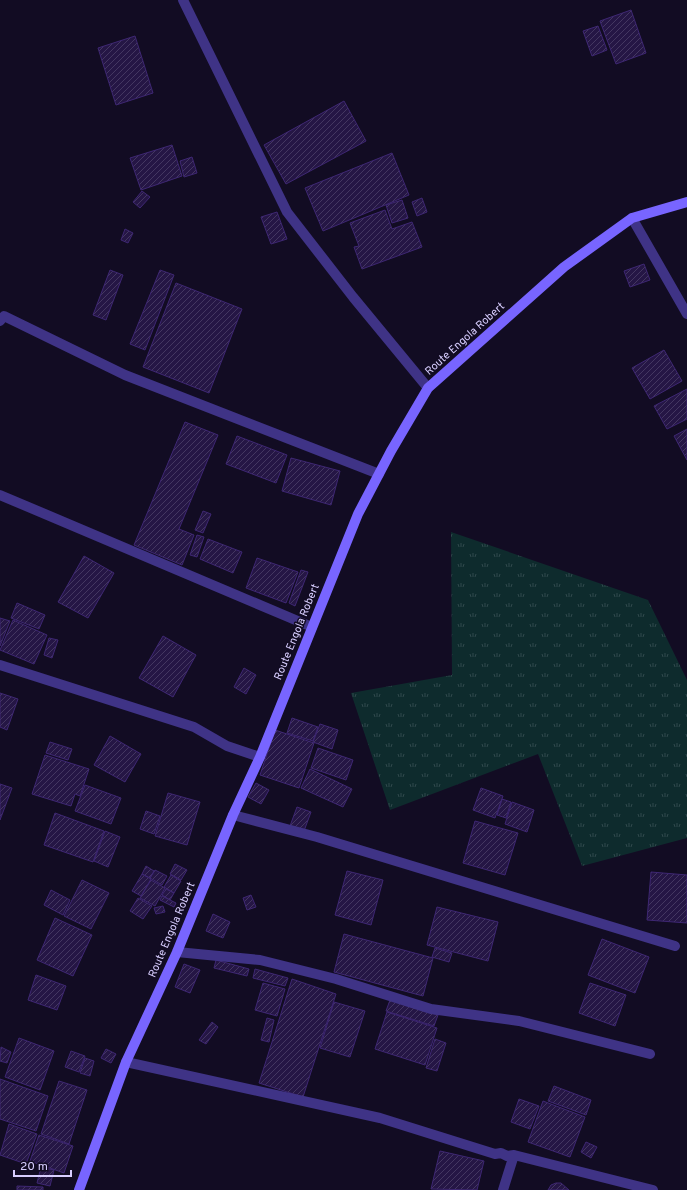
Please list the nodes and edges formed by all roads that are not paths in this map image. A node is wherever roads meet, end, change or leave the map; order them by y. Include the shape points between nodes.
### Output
1 (183, 0) edge
2 (687, 202) edge
3 (632, 218) junction
4 (687, 314) edge
5 (0, 321) edge
6 (428, 388) junction
7 (379, 474) junction
8 (0, 495) edge
9 (312, 627) junction
10 (0, 665) edge
11 (260, 757) junction
12 (233, 815) junction
13 (675, 946) dead end
14 (177, 952) junction
15 (650, 1054) dead end
16 (126, 1062) junction
17 (514, 1155) junction
18 (79, 1190) edge
19 (503, 1190) edge
20 (653, 1190) edge

1 - 6 street via 287,212
2 - 3 street, Route Engola Robert
3 - 4 street
3 - 6 street, Route Engola Robert via 564,267
5 - 7 street via 4,316 125,376
6 - 7 street, Route Engola Robert
7 - 9 street, Route Engola Robert via 358,514
8 - 9 street
9 - 11 street, Route Engola Robert
10 - 11 street via 194,727 227,746
11 - 12 street, Route Engola Robert
12 - 13 street via 317,837
12 - 14 street, Route Engola Robert
14 - 15 street via 260,960 336,979 431,1009 520,1021
14 - 16 street, Route Engola Robert
16 - 17 street via 380,1118 495,1154
16 - 18 street, Route Engola Robert
17 - 19 street
17 - 20 street

